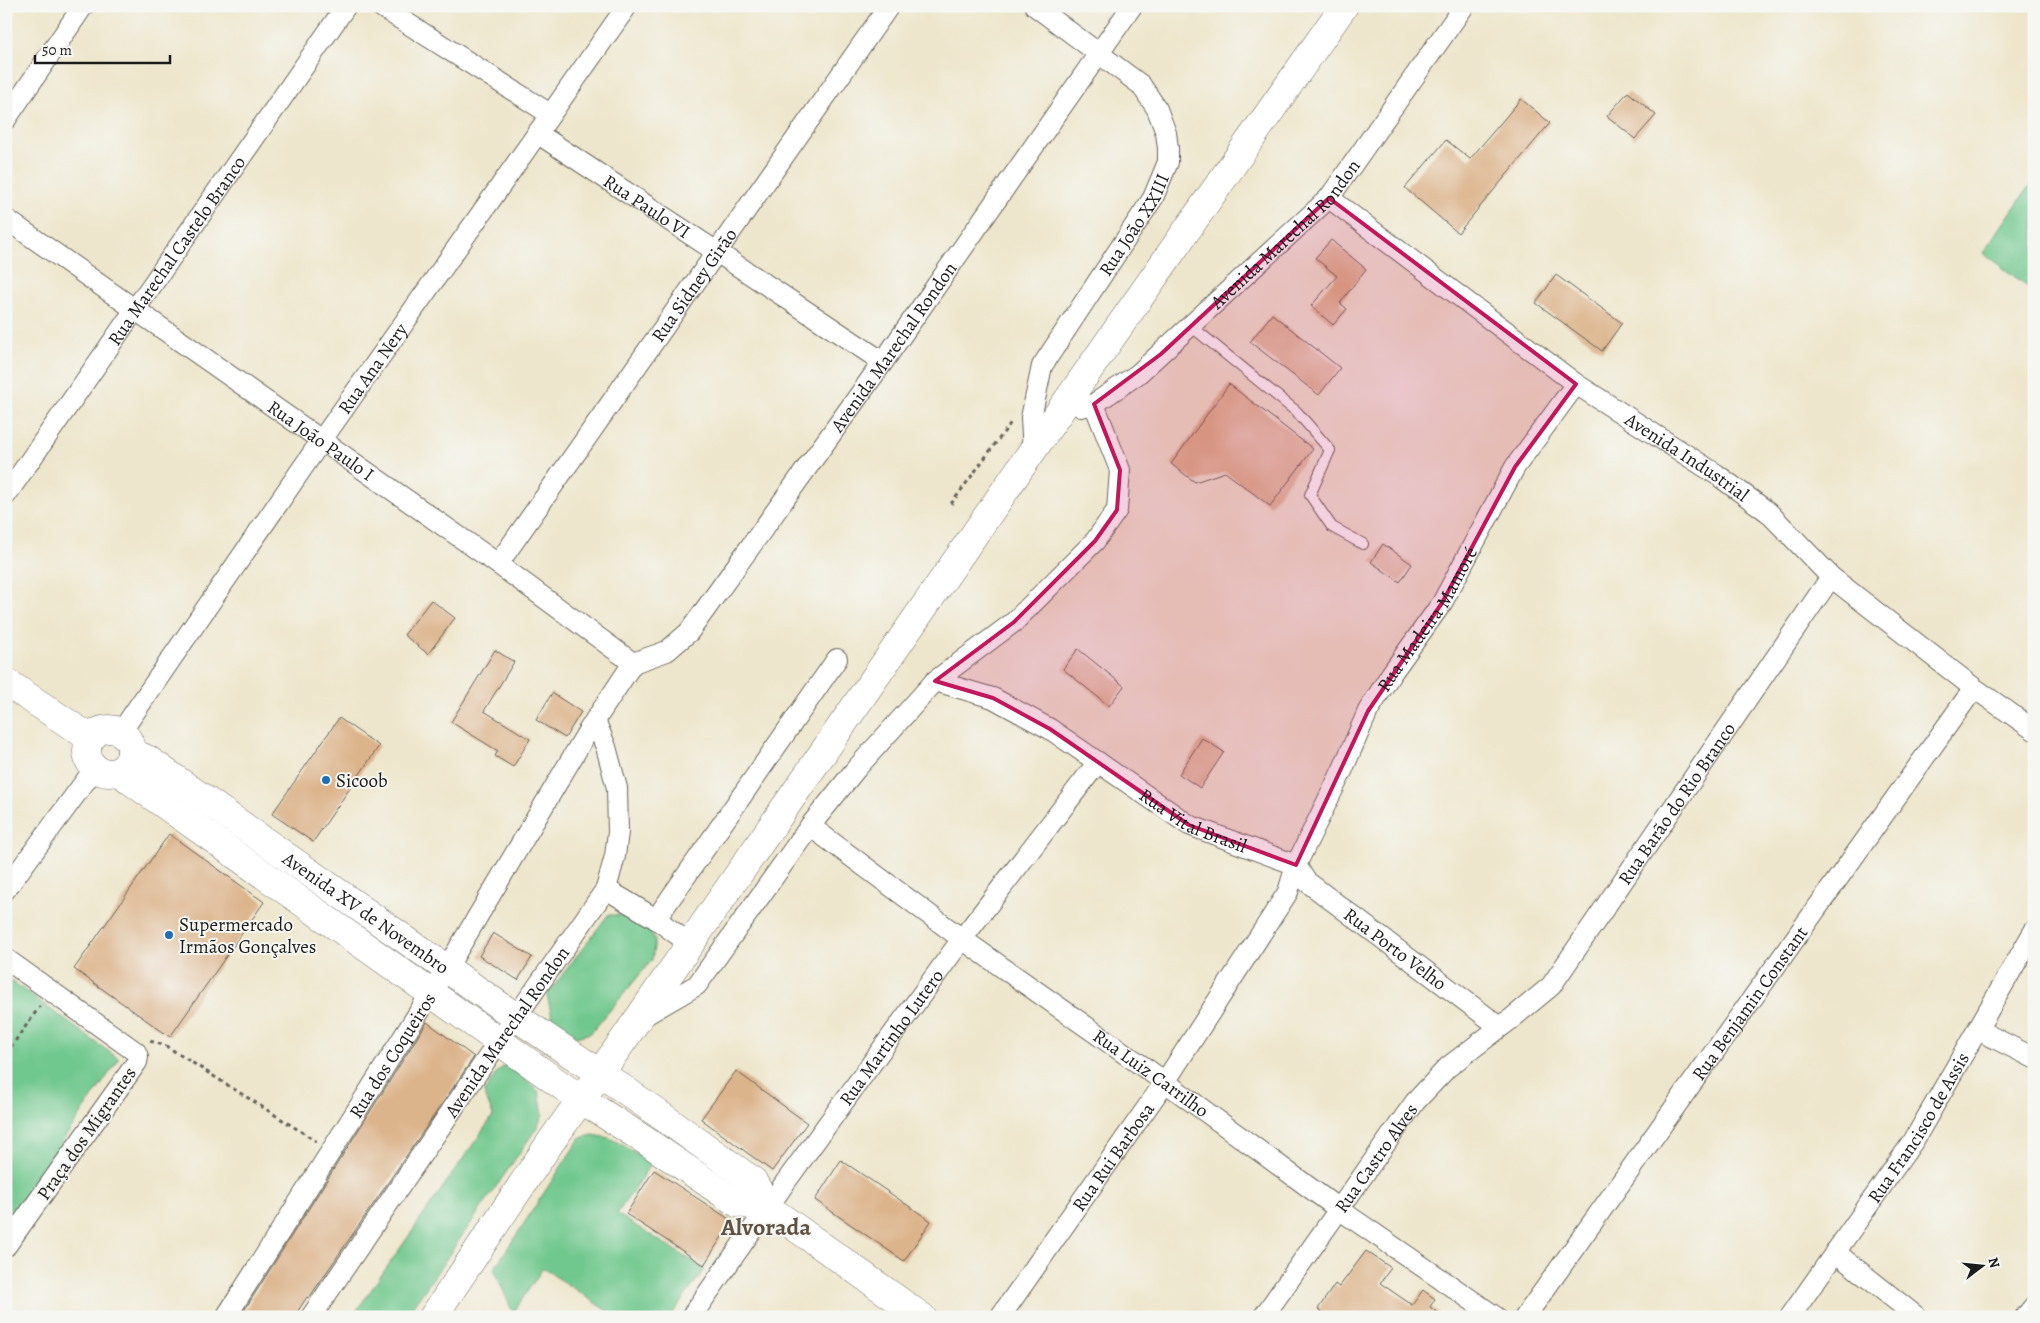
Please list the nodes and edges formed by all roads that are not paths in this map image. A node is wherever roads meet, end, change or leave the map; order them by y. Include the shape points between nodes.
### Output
1 (83, 6) edge
2 (346, 6) edge
3 (380, 6) edge
4 (627, 6) edge
5 (889, 6) edge
6 (1035, 6) edge
7 (1132, 6) edge
8 (1344, 6) edge
9 (1464, 6) edge
10 (1100, 54) junction
11 (550, 114) junction
12 (6, 119) edge
13 (537, 133) junction
14 (1329, 198) junction
15 (6, 219) edge
16 (716, 252) junction
17 (135, 309) junction
18 (1191, 326) junction
19 (883, 362) junction
20 (1576, 384) junction
21 (1094, 404) junction
22 (1060, 411) junction
23 (321, 440) junction
24 (1033, 452) junction
25 (6, 495) edge
26 (1363, 544) dead end
27 (498, 564) junction
28 (1831, 577) junction
29 (836, 659) dead end
30 (633, 663) junction
31 (935, 681) junction
32 (6, 682) edge
33 (1974, 688) junction
34 (595, 720) junction
35 (2034, 730) edge
36 (117, 756) junction
37 (1098, 762) junction
38 (810, 826) junction
39 (1296, 865) junction
40 (6, 889) edge
41 (606, 889) junction
42 (656, 919) junction
43 (2034, 930) edge
44 (962, 939) junction
45 (690, 944) junction
46 (6, 959) edge
47 (447, 968) junction
48 (431, 992) junction
49 (516, 1016) junction
50 (638, 1019) junction
51 (1506, 1023) junction
52 (1978, 1030) junction
53 (499, 1041) junction
54 (2034, 1058) edge
55 (600, 1073) junction
56 (1165, 1082) junction
57 (582, 1100) junction
58 (768, 1208) junction
59 (1340, 1210) junction
60 (6, 1246) edge
61 (1835, 1252) junction
62 (2034, 1306) edge
63 (226, 1317) edge
64 (311, 1317) edge
65 (433, 1317) edge
66 (691, 1317) edge
67 (922, 1317) edge
68 (1000, 1317) edge
69 (1262, 1317) edge
70 (1496, 1317) edge
71 (1525, 1317) edge
72 (1790, 1317) edge
73 (1917, 1317) edge
74 (2025, 1317) edge

1 - 12 street
2 - 17 street, Rua Marechal Castelo Branco
3 - 11 street
4 - 11 street, Rua Ana Nery
5 - 16 street, Rua Sidney Girão
6 - 10 street, Rua João XXIII
7 - 10 street, Avenida Marechal Rondon
8 - 22 main road
9 - 14 street, Avenida Marechal Rondon
10 - 19 street, Avenida Marechal Rondon
10 - 24 street, Rua João XXIII via 1131,76 1150,97 1166,133 1168,162 1152,198 1042,366 1031,418
11 - 13 street, Rua Ana Nery
13 - 16 street, Rua Paulo VI
13 - 23 street, Rua Ana Nery
14 - 18 street, Avenida Marechal Rondon
14 - 20 street, Avenida Industrial
15 - 17 street, Rua João Paulo I
16 - 19 street, Rua Paulo VI
16 - 27 street, Rua Sidney Girão
17 - 23 street, Rua João Paulo I
17 - 25 street, Rua Marechal Castelo Branco
18 - 21 street, Avenida Marechal Rondon via 1138,374
18 - 26 lane via 1297,412 1330,450 1310,495 1332,526
19 - 30 street, Avenida Marechal Rondon via 688,632 667,651
20 - 28 street, Avenida Industrial via 1716,474 1768,512
20 - 39 street, Rua Madeira Mamoré via 1515,468 1442,603 1368,711
21 - 22 street, Avenida Marechal Rondon
21 - 31 street via 1120,470 1117,510 1095,541 1014,622
22 - 24 main road
23 - 27 street, Rua João Paulo I
23 - 36 street, Rua Ana Nery
24 - 45 main road
27 - 30 street, Rua João Paulo I
28 - 33 street, Avenida Industrial
28 - 51 street, Rua Barão do Rio Branco via 1551,986
29 - 42 street
30 - 34 street, Rua dos Coqueiros
31 - 37 street, Rua Vital Brasil via 993,698 1050,729
31 - 38 street
32 - 36 main road via 90,738 88,758
33 - 35 street, Avenida Industrial
33 - 71 street, Rua Benjamin Constant
34 - 41 street, Avenida Marechal Rondon via 617,788 618,832
34 - 47 street, Rua dos Coqueiros
36 - 40 street, Rua Ana Nery
36 - 47 main road, Avenida XV de Novembro via 147,759
36 - 48 main road, Avenida XV de Novembro via 138,787
37 - 39 street, Rua Vital Brasil via 1189,825
37 - 44 street, Rua Martinho Lutero
38 - 44 street, Rua Luiz Carrilho
38 - 50 street via 696,985
39 - 51 street, Rua Porto Velho via 1306,881
39 - 56 street, Rua Rui Barbosa via 1288,892
41 - 42 street
41 - 49 street, Avenida Marechal Rondon
42 - 45 street
43 - 52 street, Rua Francisco de Assis
44 - 56 street, Rua Luiz Carrilho
44 - 58 street, Rua Martinho Lutero
45 - 50 main road
46 - 60 street, Praça dos Migrantes via 136,1052 138,1057
47 - 48 street, Rua dos Coqueiros
47 - 49 main road, Avenida XV de Novembro
48 - 53 main road, Avenida XV de Novembro
48 - 63 street, Rua dos Coqueiros
49 - 53 street, Avenida Marechal Rondon
49 - 55 main road, Avenida XV de Novembro
50 - 55 main road
51 - 59 street, Rua Castro Alves via 1448,1067 1416,1102
52 - 54 street
52 - 61 street, Rua Francisco de Assis via 1914,1140
53 - 57 main road, Avenida XV de Novembro
53 - 64 street, Avenida Marechal Rondon
55 - 57 main road
55 - 58 main road, Avenida XV de Novembro via 753,1181
56 - 59 street, Rua Luiz Carrilho
56 - 68 street, Rua Rui Barbosa
57 - 58 main road, Avenida XV de Novembro via 737,1203
57 - 65 main road
58 - 66 street, Rua Martinho Lutero
58 - 67 main road
59 - 69 street, Rua Castro Alves
59 - 70 street, Rua Luiz Carrilho
61 - 72 street, Rua Francisco de Assis
61 - 73 street
62 - 74 street

